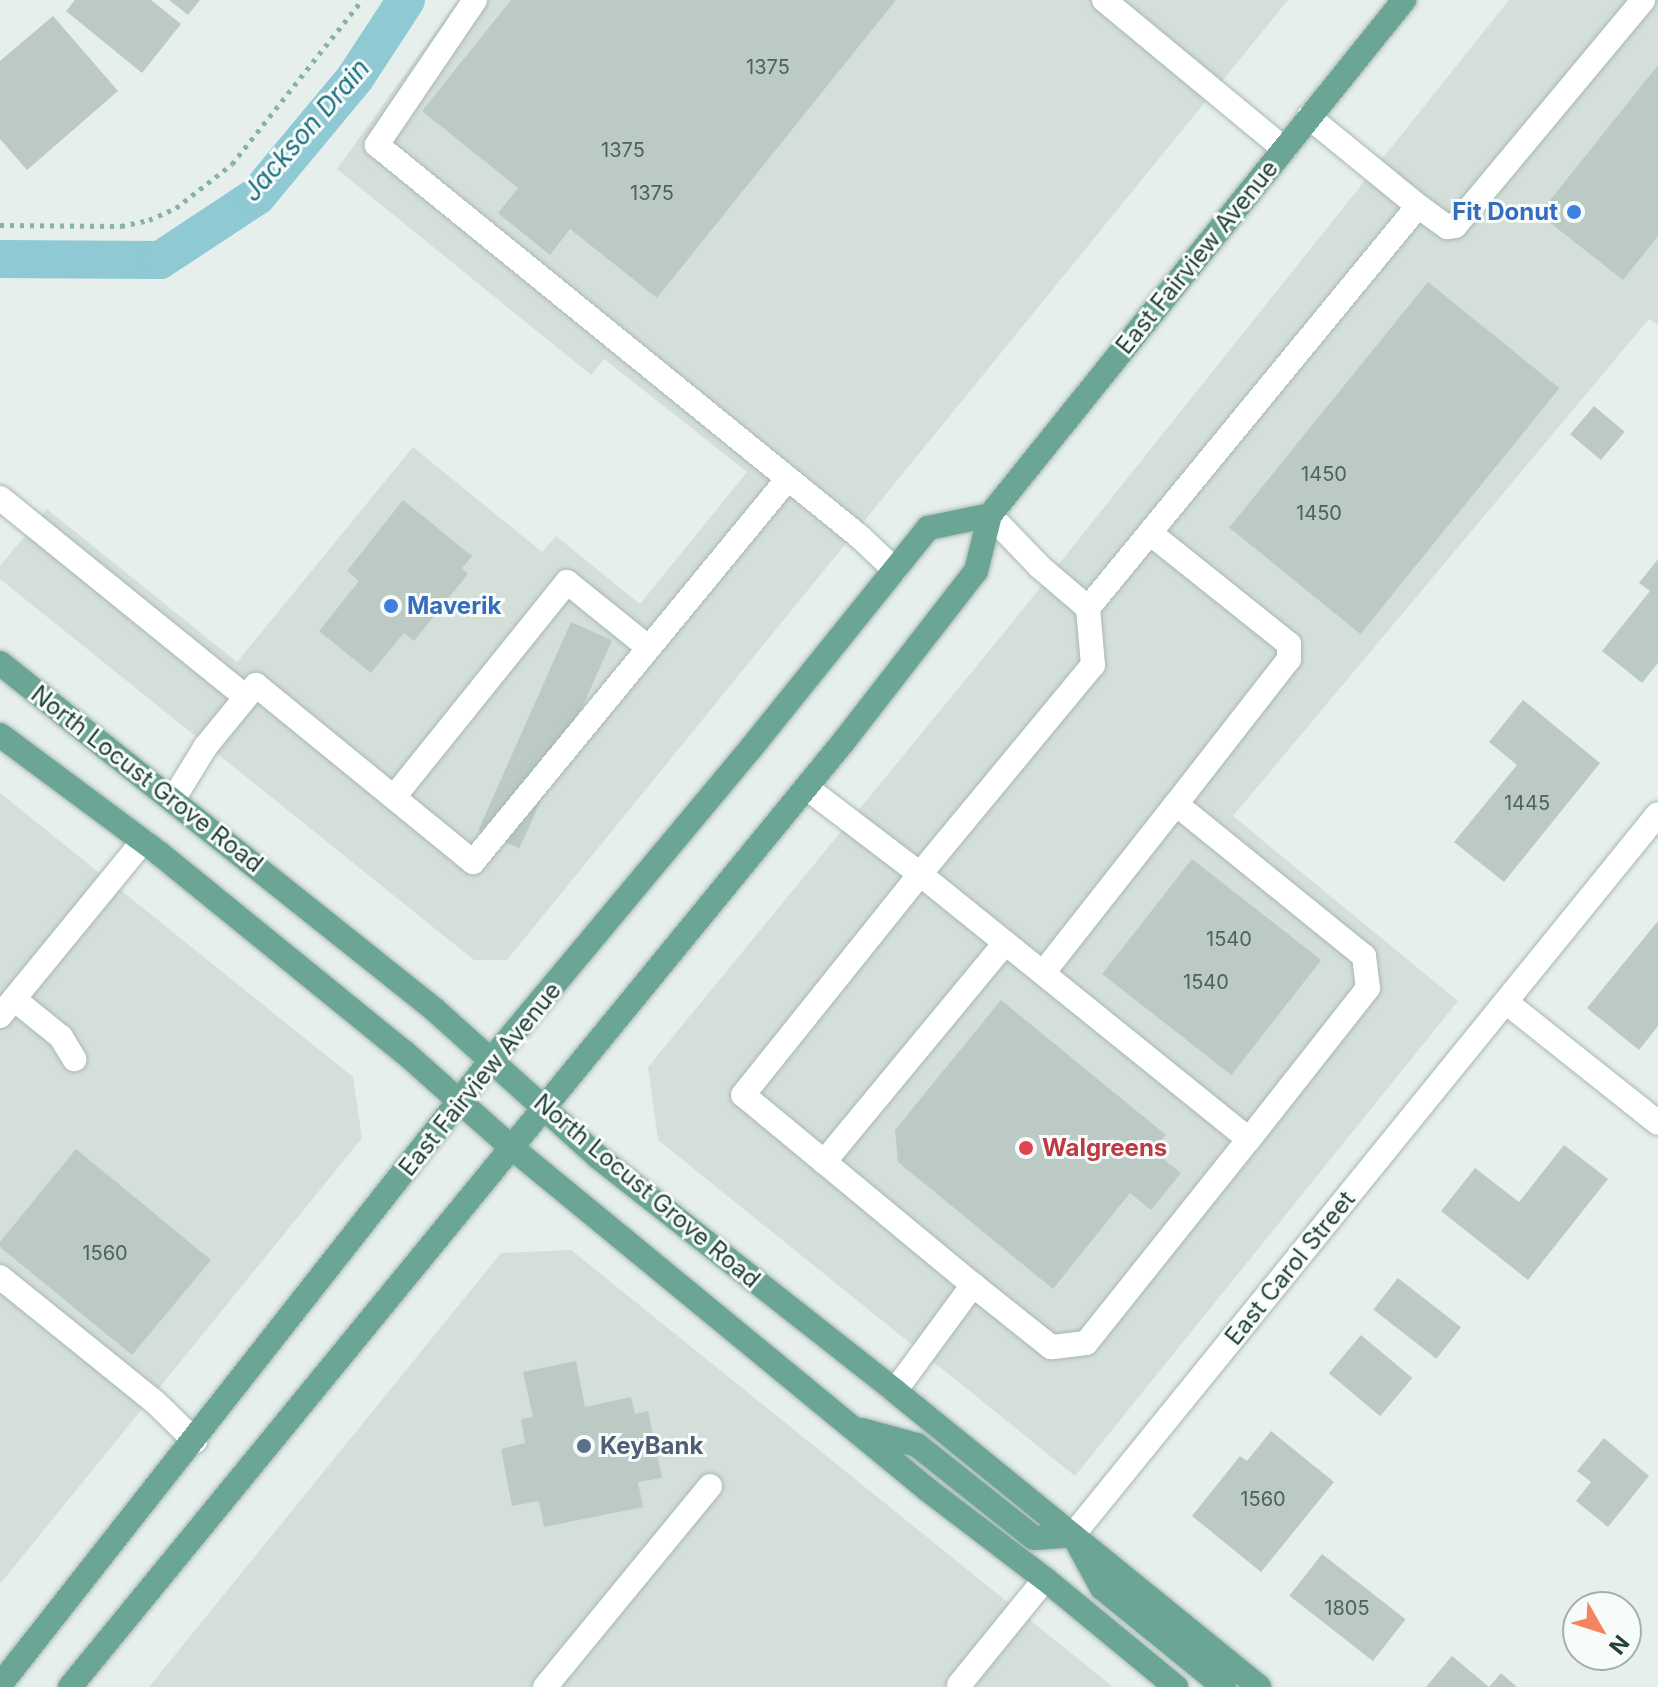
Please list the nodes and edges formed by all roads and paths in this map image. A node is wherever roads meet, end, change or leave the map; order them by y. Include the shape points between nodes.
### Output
1 (362, 0) edge
2 (475, 0) edge
3 (1104, 0) edge
4 (1404, 0) edge
5 (1643, 0) edge
6 (1309, 117) junction
7 (1284, 149) junction
8 (1418, 206) junction
9 (0, 225) edge
10 (788, 479) junction
11 (0, 498) edge
12 (990, 515) junction
13 (1150, 533) junction
14 (895, 570) junction
15 (1088, 608) junction
16 (649, 648) junction
17 (0, 663) edge
18 (246, 697) junction
19 (0, 735) edge
20 (807, 788) junction
21 (394, 797) junction
22 (174, 798) junction
23 (1176, 804) junction
24 (1658, 814) edge
25 (143, 841) junction
26 (920, 874) junction
27 (1005, 943) junction
28 (1043, 973) junction
29 (1506, 1002) junction
30 (7, 1007) edge
31 (74, 1059) dead end
32 (492, 1059) junction
33 (461, 1100) junction
34 (544, 1107) junction
35 (1658, 1123) edge
36 (1249, 1139) junction
37 (511, 1147) junction
38 (824, 1162) junction
39 (973, 1285) junction
40 (3, 1286) edge
41 (895, 1391) junction
42 (855, 1428) junction
43 (195, 1441) junction
44 (710, 1486) dead end
45 (1073, 1535) junction
46 (1045, 1579) junction
47 (0, 1685) edge
48 (959, 1685) dead end
49 (70, 1687) edge
50 (545, 1687) edge
51 (1176, 1687) edge
52 (1224, 1687) edge
53 (1259, 1687) edge

1 - 9 path via 232,164 176,208 121,226
2 - 10 street via 377,145
3 - 7 street
4 - 6 main road, East Fairview Avenue
5 - 8 street via 1455,226 1447,227
6 - 7 main road, East Fairview Avenue
6 - 8 street
7 - 12 main road, East Fairview Avenue
8 - 13 street
10 - 14 street
10 - 16 street
11 - 18 street
12 - 14 main road, East Fairview Avenue via 928,528
12 - 15 street
12 - 20 main road, East Fairview Avenue via 976,571
13 - 15 street
13 - 23 street via 1289,644 1289,659
14 - 32 main road, East Fairview Avenue
15 - 26 street via 1093,665
16 - 21 street via 473,862
16 - 21 street via 567,582
17 - 22 main road, North Locust Grove Road
18 - 21 street via 256,685
18 - 22 street via 206,746
19 - 25 main road, North Locust Grove Road
20 - 26 street
20 - 34 main road, East Fairview Avenue
22 - 32 main road, North Locust Grove Road
23 - 28 street
23 - 36 street via 1364,956 1368,988
24 - 29 street, East Carol Street
25 - 30 street
25 - 33 main road, North Locust Grove Road
26 - 27 street
26 - 38 street via 743,1095
27 - 28 street
27 - 38 street
28 - 36 street
29 - 35 street
29 - 45 street, East Carol Street
30 - 31 street via 61,1037
32 - 33 main road, East Fairview Avenue
32 - 34 main road, North Locust Grove Road
33 - 37 main road, North Locust Grove Road
33 - 43 main road, East Fairview Avenue
34 - 37 main road, East Fairview Avenue
34 - 41 main road, North Locust Grove Road via 598,1157
36 - 39 street via 1086,1343 1051,1347
37 - 42 main road, North Locust Grove Road
37 - 49 main road, East Fairview Avenue
38 - 39 street
39 - 41 street
40 - 43 street via 155,1402
41 - 45 main road, North Locust Grove Road
42 - 45 main road via 917,1445 1034,1538
42 - 46 main road, North Locust Grove Road
43 - 47 main road, East Fairview Avenue
44 - 50 street
45 - 52 main road via 1102,1588
45 - 53 main road, North Locust Grove Road
46 - 48 street
46 - 51 main road, North Locust Grove Road

